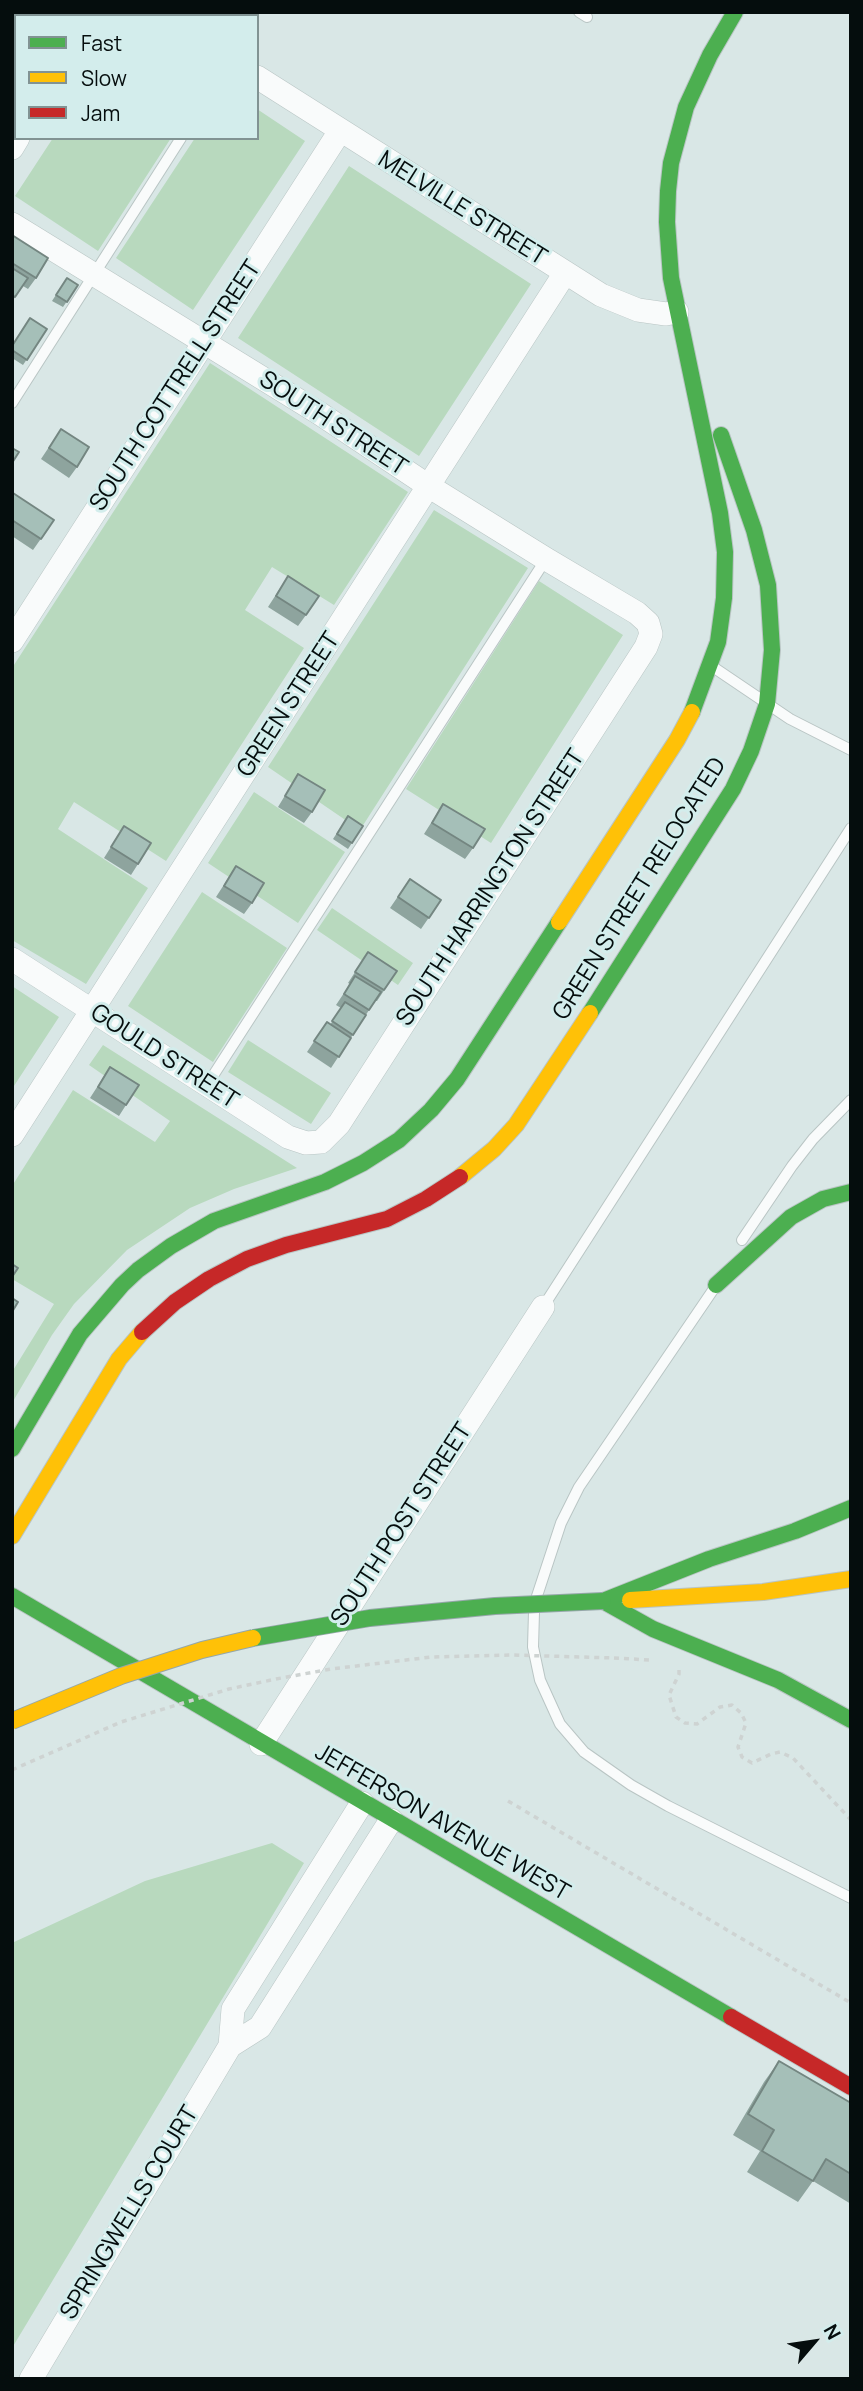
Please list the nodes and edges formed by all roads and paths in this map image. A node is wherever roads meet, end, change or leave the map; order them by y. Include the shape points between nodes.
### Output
1 (735, 12) edge
2 (259, 78) edge
3 (340, 131) junction
4 (180, 140) edge
5 (12, 223) edge
6 (565, 274) junction
7 (94, 276) junction
8 (677, 312) junction
9 (204, 341) junction
10 (12, 402) edge
11 (430, 487) junction
12 (546, 559) junction
13 (650, 629) joint
14 (12, 640) edge
15 (711, 665) junction
16 (768, 704) junction
17 (851, 750) edge
18 (851, 828) edge
19 (12, 959) edge
20 (92, 1011) junction
21 (207, 1085) junction
22 (851, 1100) edge
23 (12, 1135) edge
24 (321, 1142) joint
25 (851, 1192) edge
26 (716, 1285) junction
27 (542, 1307) joint
28 (12, 1448) edge
29 (851, 1508) edge
30 (12, 1536) edge
31 (851, 1580) edge
32 (12, 1596) edge
33 (603, 1601) junction
34 (652, 1660) dead end
35 (671, 1664) dead end
36 (851, 1720) edge
37 (12, 1721) edge
38 (261, 1744) junction
39 (12, 1770) edge
40 (508, 1801) dead end
41 (362, 1803) junction
42 (391, 1820) junction
43 (851, 1820) edge
44 (851, 1898) edge
45 (851, 2003) edge
46 (230, 2046) junction
47 (851, 2087) edge
48 (38, 2374) edge

1 - 8 main road via 699,77 678,130 671,163 667,222
2 - 3 street, MELVILLE STREET
3 - 6 street, MELVILLE STREET
3 - 9 street, SOUTH COTTRELL STREET
4 - 7 lane
5 - 7 street, SOUTH STREET
6 - 8 street, MELVILLE STREET via 622,306
6 - 11 street, GREEN STREET
7 - 9 street, SOUTH STREET
7 - 10 lane
8 - 15 main road, GREEN STREET RELOCATED via 724,535 722,622
8 - 16 main road, GREEN STREET RELOCATED via 762,559 772,631
9 - 11 street, SOUTH STREET
9 - 14 street, SOUTH COTTRELL STREET
11 - 12 street, SOUTH STREET
11 - 20 street, GREEN STREET
12 - 13 street, SOUTH STREET via 642,616
12 - 21 lane
13 - 24 street, SOUTH HARRINGTON STREET via 649,642 624,681 345,1116
15 - 16 lane
15 - 28 main road, GREEN STREET RELOCATED via 677,740 457,1079 431,1110 399,1140 363,1163 325,1182 214,1221 146,1264 80,1334
16 - 17 lane
16 - 30 main road, GREEN STREET RELOCATED via 733,789 505,1138 463,1175 404,1211 247,1259 175,1302 119,1359
18 - 27 lane
19 - 20 street, GOULD STREET
20 - 21 street, GOULD STREET
20 - 23 street, GREEN STREET
21 - 24 street, GOULD STREET via 288,1137
22 - 26 lane via 792,1166
25 - 26 main road via 823,1199 791,1217
26 - 44 lane via 570,1504 539,1590 533,1622 534,1658 560,1724 596,1761 668,1806
27 - 38 street, SOUTH POST STREET
29 - 33 main road
31 - 33 main road via 730,1595
32 - 38 main road, JEFFERSON AVENUE WEST
33 - 36 main road via 653,1629 778,1680
33 - 37 main road, bridge via 370,1618 248,1639 121,1676
34 - 39 path, bridge via 513,1654 431,1657 331,1669 229,1689 121,1722
35 - 43 path via 680,1674 669,1695 676,1717 697,1724 720,1707 732,1705 746,1723 738,1747 742,1757 752,1763 780,1752 793,1758
38 - 41 main road, JEFFERSON AVENUE WEST
40 - 45 path
41 - 42 main road, JEFFERSON AVENUE WEST
41 - 46 street, SPRINGWELLS COURT via 233,2009
42 - 46 street, SPRINGWELLS COURT via 260,2027
42 - 47 main road, JEFFERSON AVENUE WEST
46 - 48 street, SPRINGWELLS COURT

